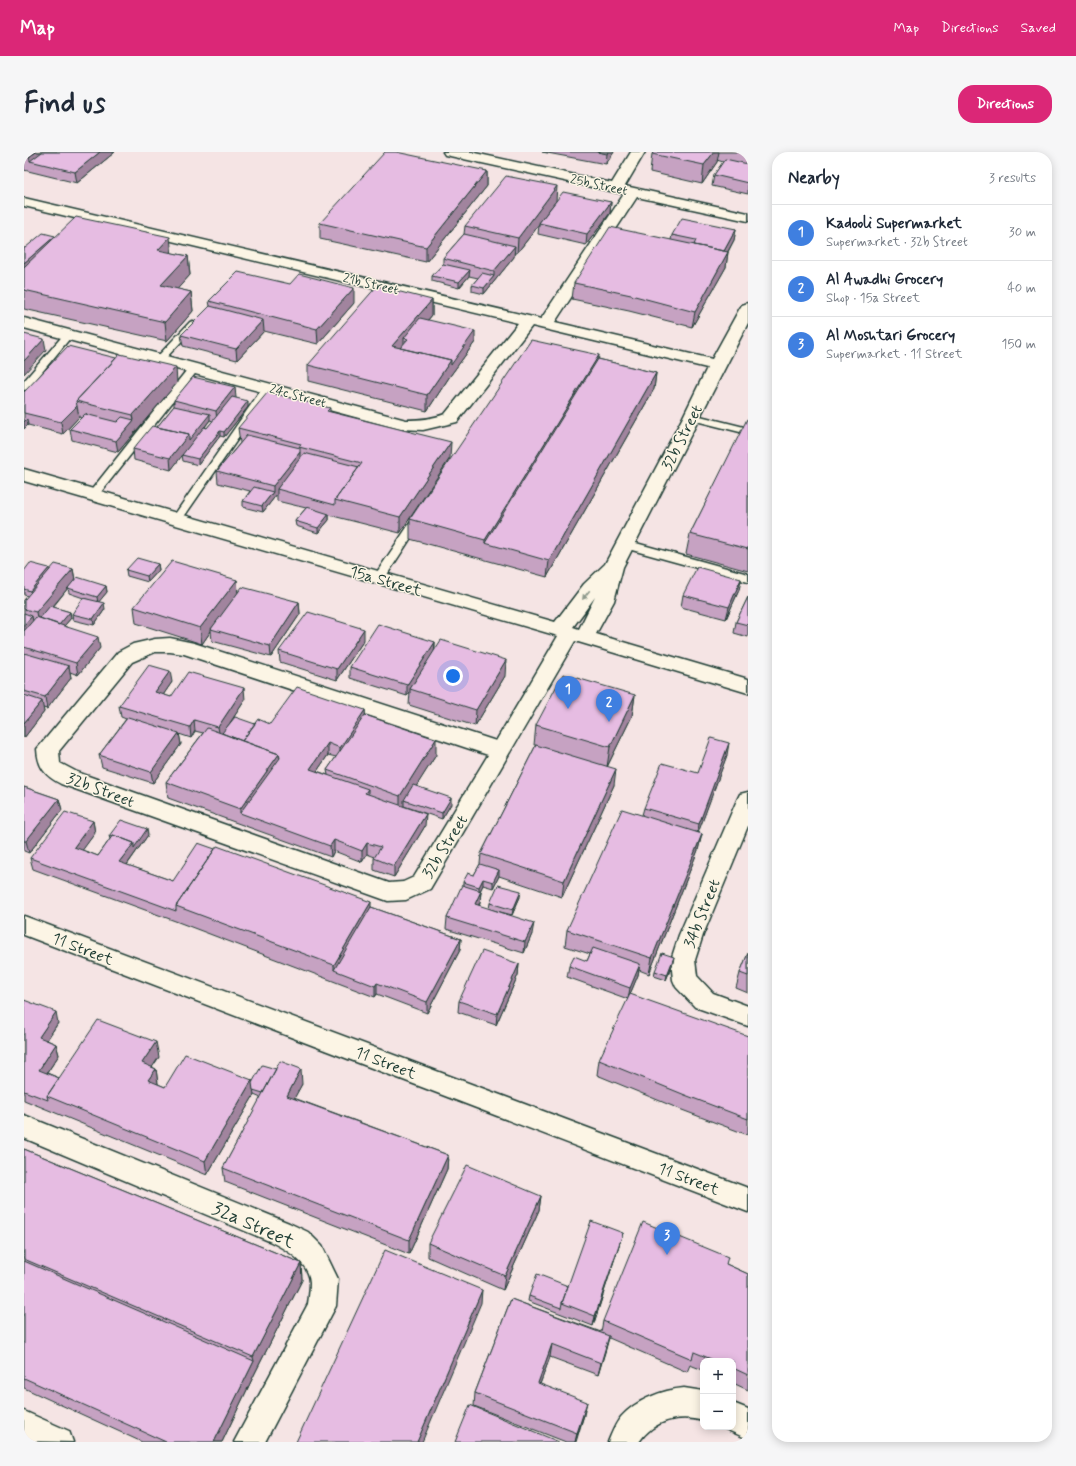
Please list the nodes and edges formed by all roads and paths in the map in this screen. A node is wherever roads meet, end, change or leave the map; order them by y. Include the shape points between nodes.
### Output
1 (450, 152) edge
2 (638, 152) edge
3 (482, 155) edge
4 (617, 187) junction
5 (634, 191) junction
6 (24, 202) edge
7 (748, 217) edge
8 (748, 309) edge
9 (198, 318) edge
10 (537, 322) junction
11 (24, 323) edge
12 (68, 335) junction
13 (160, 359) junction
14 (717, 365) junction
15 (194, 368) junction
16 (24, 387) edge
17 (268, 388) junction
18 (692, 417) junction
19 (748, 431) edge
20 (24, 475) edge
21 (93, 495) junction
22 (425, 508) edge
23 (177, 518) junction
24 (625, 544) junction
25 (613, 567) junction
26 (379, 578) junction
27 (748, 578) edge
28 (572, 634) junction
29 (748, 686) edge
30 (502, 751) junction
31 (748, 800) edge
32 (743, 825) edge
33 (24, 925) edge
34 (748, 1016) edge
35 (24, 1126) edge
36 (748, 1200) edge
37 (700, 1406) edge
38 (736, 1419) edge
39 (748, 1424) edge
40 (24, 1426) edge
41 (58, 1442) edge
42 (249, 1442) edge
43 (623, 1442) edge

1 - 3 street, 25b Street
2 - 4 street
3 - 4 street, 25b Street
4 - 5 street, 25b Street
5 - 7 street, 25b Street
5 - 10 street, 24c Street
6 - 10 street, 21b Street via 87,223
8 - 14 street, 32b Street
9 - 13 lane
10 - 14 street, 21b Street
10 - 17 street, 24c Street via 451,418 435,424 406,425
11 - 12 street, 24c Street
12 - 13 street, 24c Street
12 - 16 lane
13 - 15 street, 24c Street
14 - 18 street, 32b Street
15 - 17 street, 24c Street
15 - 21 lane
17 - 23 lane
18 - 19 lane
18 - 24 street, 32b Street
20 - 21 street, 15a Street
21 - 23 street, 15a Street
22 - 26 lane
23 - 26 street, 15a Street
24 - 25 street, 32b Street
24 - 27 lane
25 -> 28 street, 32b Street via 591,589
25 - 28 street, 32b Street via 604,601
26 - 28 street, 15a Street
28 - 29 street, 15a Street
28 - 30 street, 32b Street
30 - 30 street, 32b Street via 171,644 154,645 125,657 56,737 48,749 48,762 55,771 69,778 388,892 406,891 422,882
31 - 32 street, 34b Street
32 - 34 street, 34b Street via 691,935 683,960 685,980 704,1000
33 - 36 street, 11 Street
35 - 42 street, 32a Street via 279,1232 298,1241 312,1255 324,1279 322,1306
37 - 43 street via 676,1403 653,1410 632,1427
38 - 39 street
40 - 41 street

